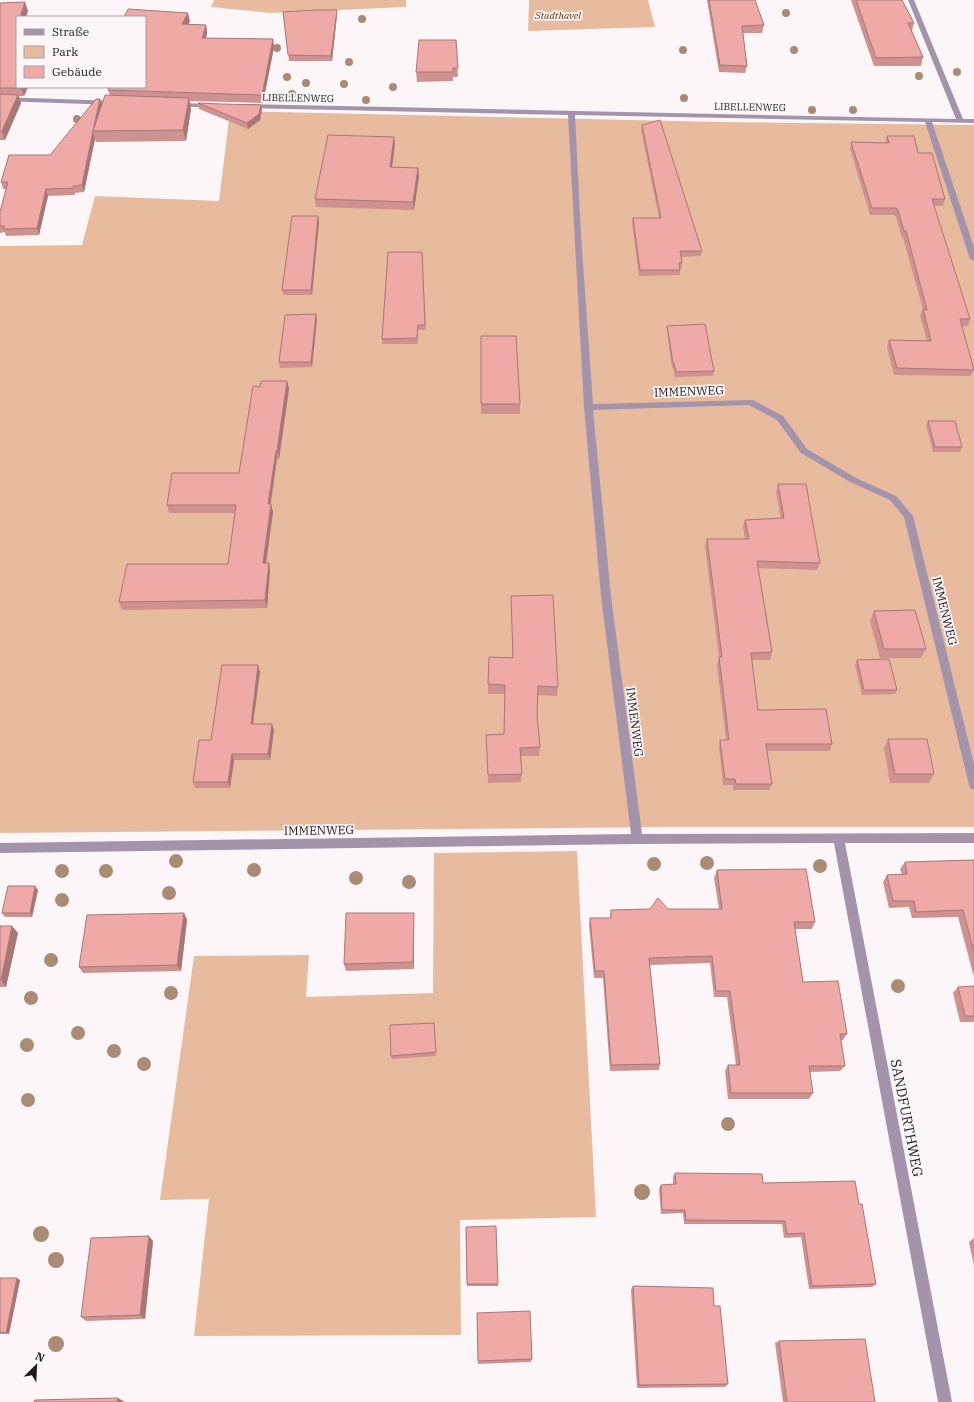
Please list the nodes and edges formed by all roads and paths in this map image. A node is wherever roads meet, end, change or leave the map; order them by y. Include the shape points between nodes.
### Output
1 (911, 0) edge
2 (0, 99) edge
3 (124, 103) edge
4 (168, 104) edge
5 (222, 106) edge
6 (238, 106) edge
7 (571, 114) junction
8 (928, 120) junction
9 (960, 120) junction
10 (974, 121) edge
11 (974, 259) edge
12 (588, 407) junction
13 (974, 785) edge
14 (974, 838) edge
15 (637, 839) junction
16 (839, 839) junction
17 (0, 848) edge
18 (946, 1402) edge

1 - 9 street
2 - 3 street
4 - 5 street
6 - 7 street, LIBELLENWEG
7 - 8 street, LIBELLENWEG
7 - 12 street via 577,258
8 - 9 street, LIBELLENWEG
8 - 11 street
9 - 10 street, LIBELLENWEG
12 - 13 street, IMMENWEG via 750,402 780,418 804,451 853,480 893,498 908,516
12 - 15 street, IMMENWEG via 606,596
14 - 16 street, IMMENWEG
15 - 16 street, IMMENWEG
15 - 17 street, IMMENWEG
16 - 18 street, SANDFURTHWEG

